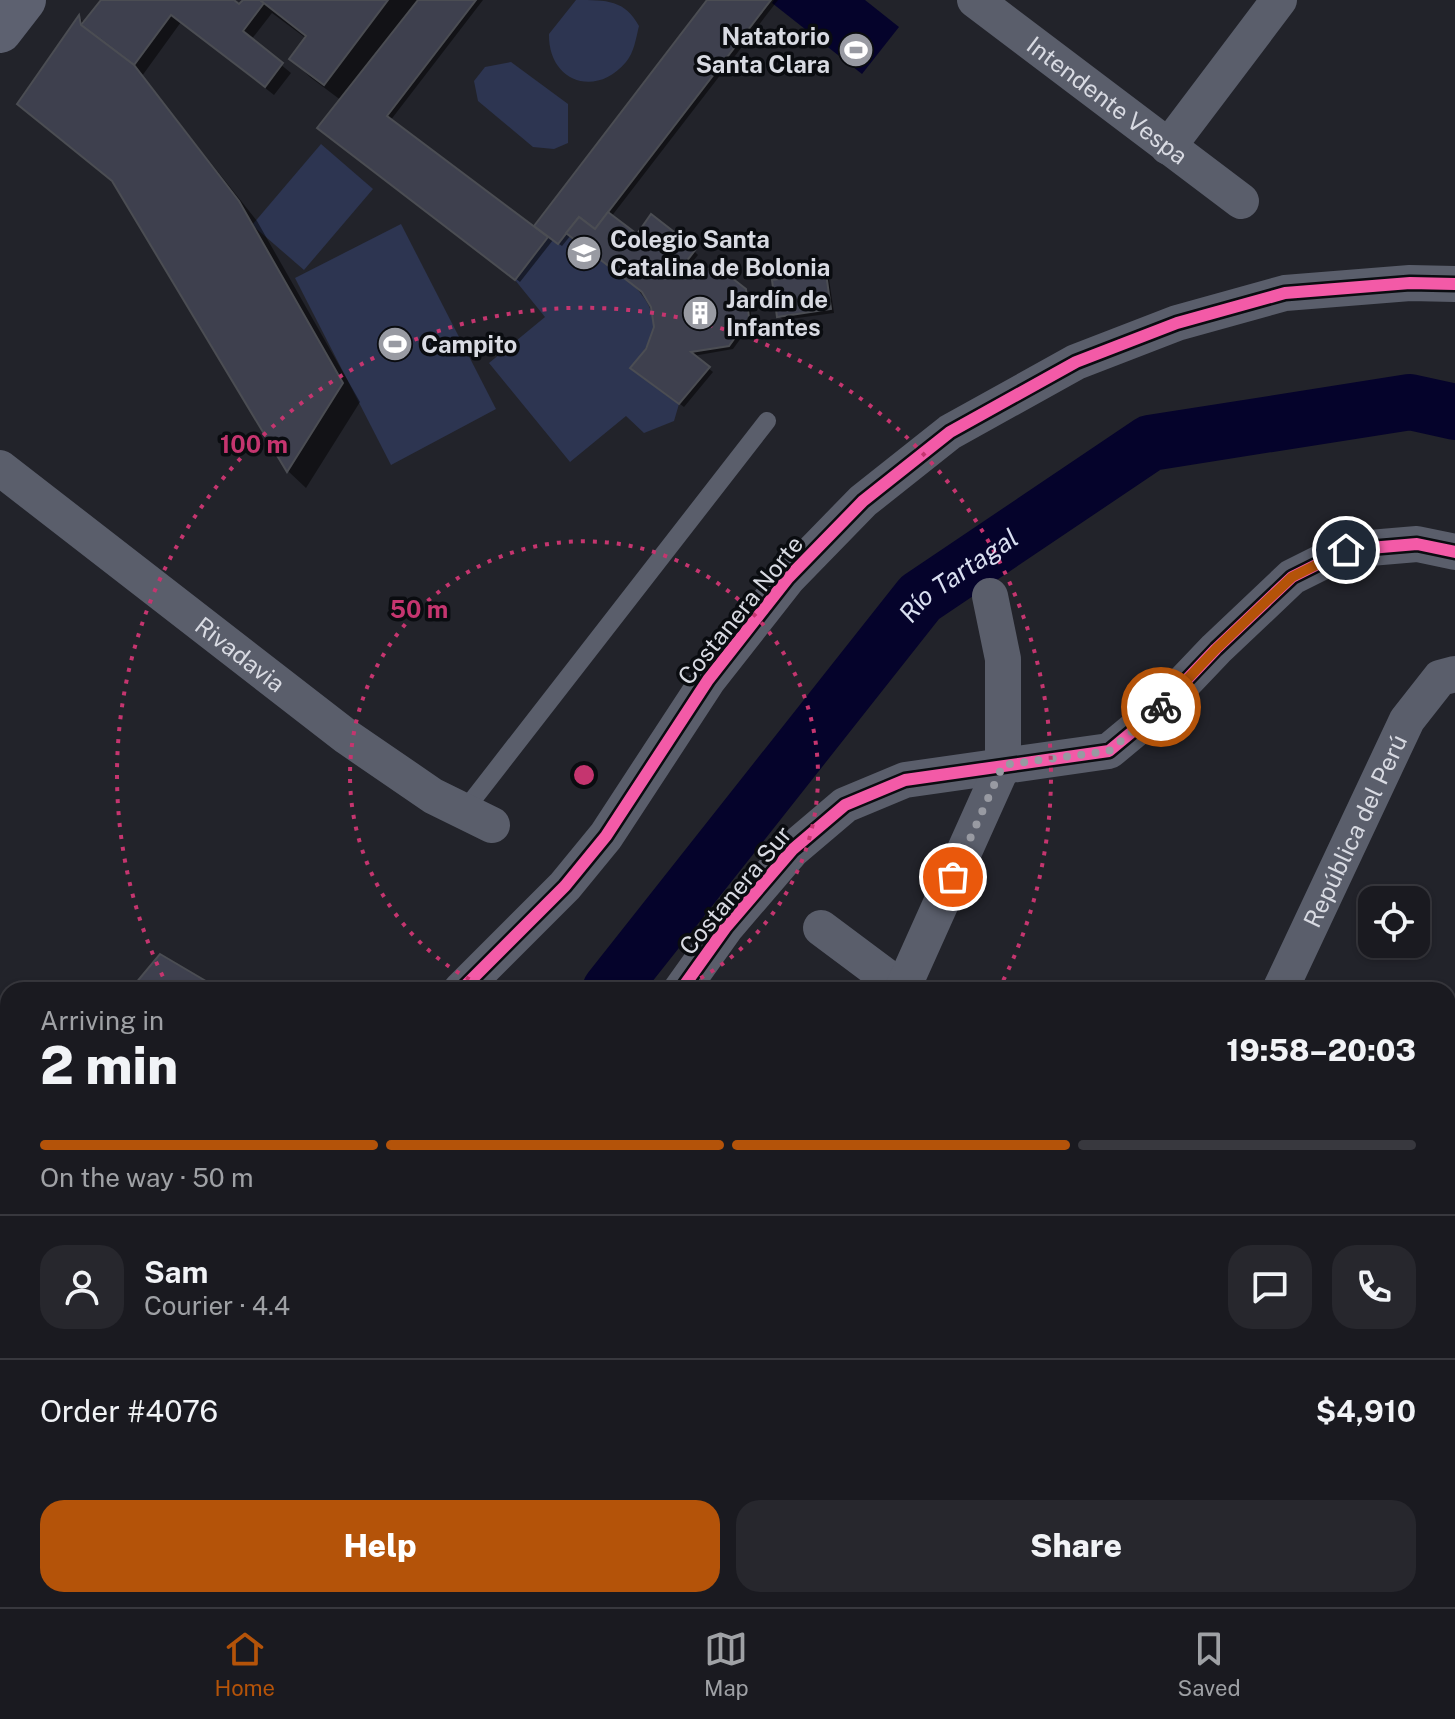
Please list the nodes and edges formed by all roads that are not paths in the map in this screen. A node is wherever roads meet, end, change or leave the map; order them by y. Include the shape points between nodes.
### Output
1 (24, 0) edge
2 (975, 0) edge
3 (1279, 0) edge
4 (0, 31) edge
5 (1168, 147) junction
6 (1241, 201) dead end
7 (1455, 284) edge
8 (767, 421) dead end
9 (0, 468) edge
10 (1455, 552) edge
11 (990, 596) dead end
12 (1447, 676) edge
13 (1003, 765) junction
14 (478, 818) joint
15 (821, 928) dead end
16 (469, 982) edge
17 (687, 982) edge
18 (892, 982) edge
19 (907, 982) edge
20 (1284, 982) edge

1 - 4 main road
2 - 5 street, Intendente Vespa
3 - 5 street
5 - 6 street, Intendente Vespa
7 - 16 street, Costanera Norte via 1285,293 1177,323 1076,362 950,432 863,501 788,578 708,680 590,856
8 - 14 lane
9 - 14 street, Rivadavia via 347,737 433,796
10 - 13 street, Costanera Sur via 1417,544 1346,550 1292,577 1156,712 1109,751
11 - 13 street via 1003,659
12 - 20 street, República del Perú via 1407,720
13 - 17 street, Costanera Sur via 905,780 845,805 792,850
13 - 19 street
15 - 18 street

